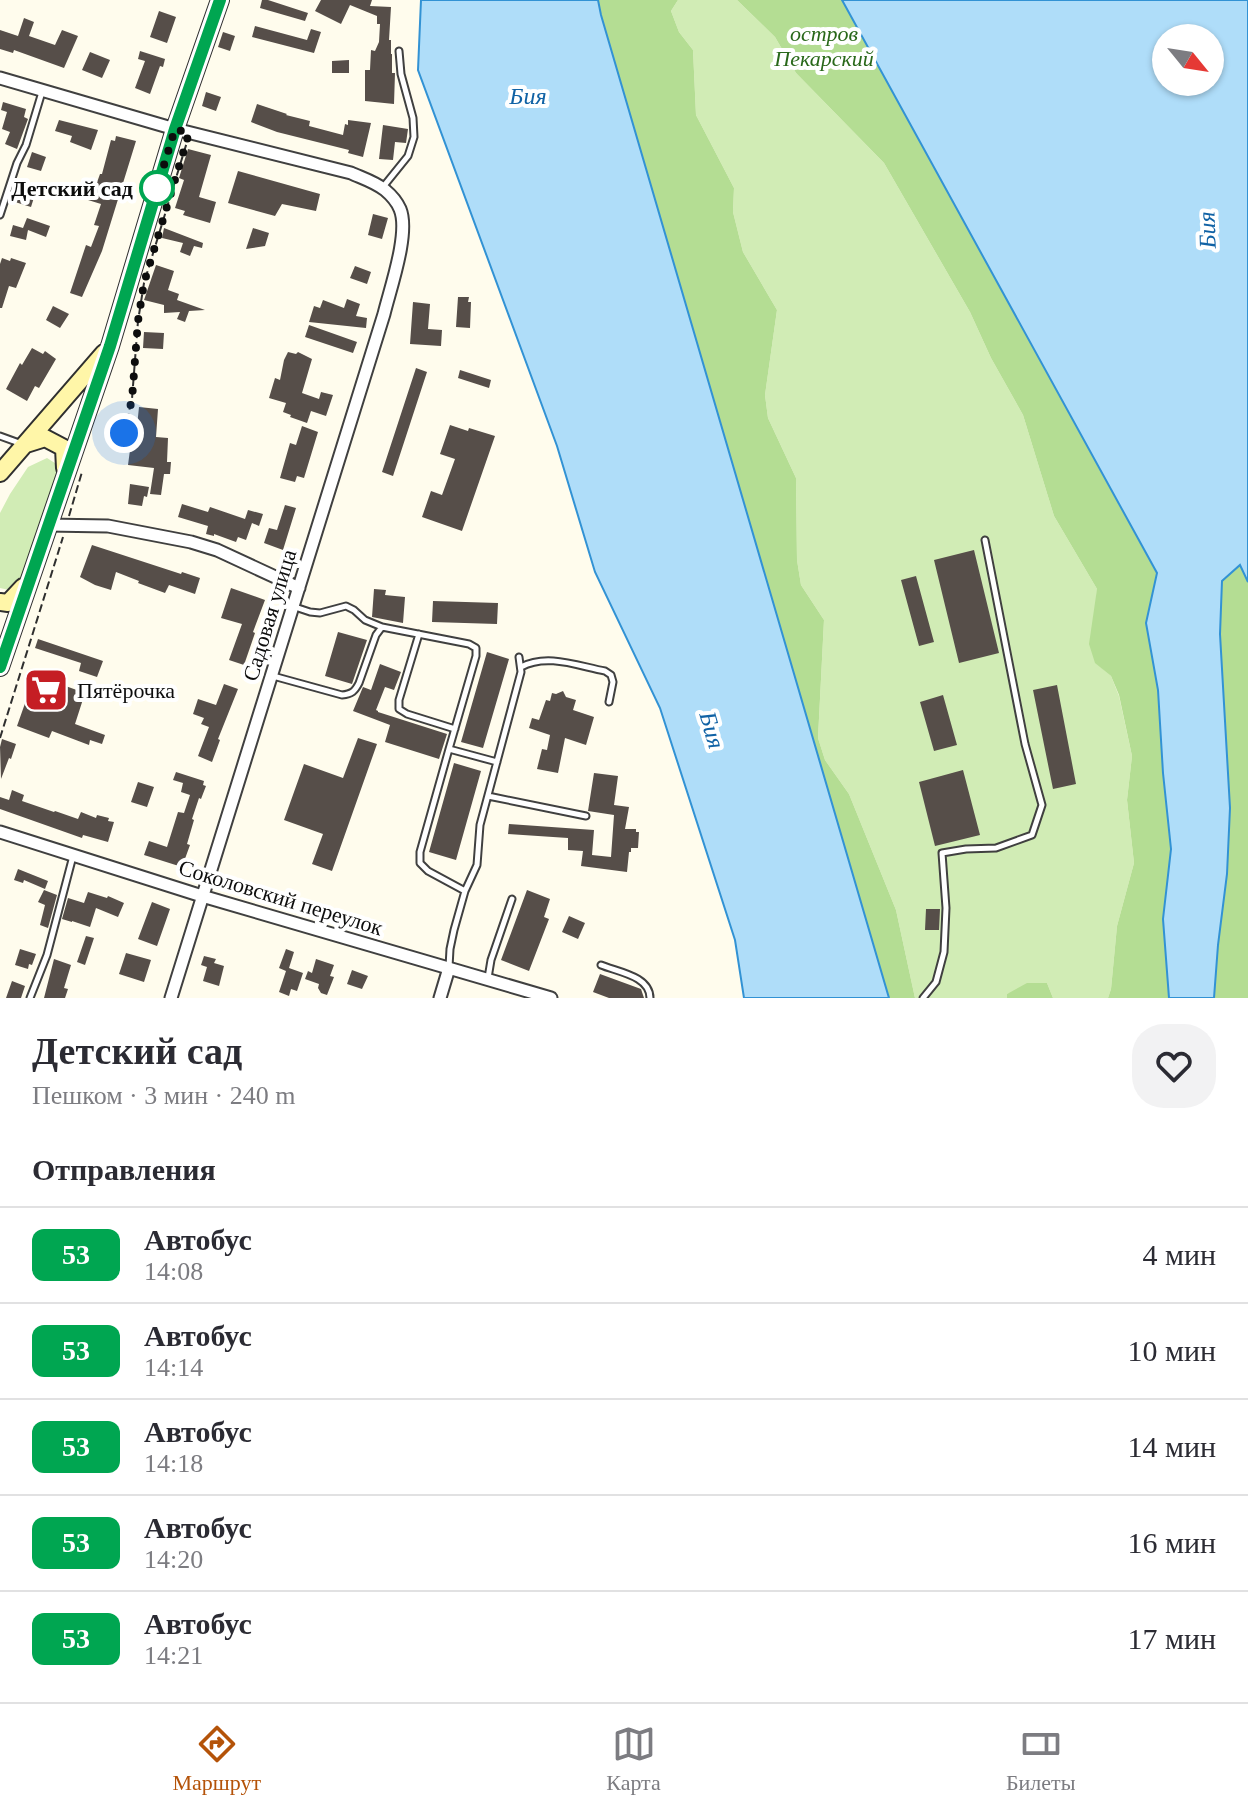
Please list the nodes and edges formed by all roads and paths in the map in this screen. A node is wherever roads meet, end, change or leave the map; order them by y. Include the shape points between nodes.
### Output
1 (220, 0) edge
2 (399, 51) dead end
3 (0, 78) edge
4 (42, 91) junction
5 (182, 131) junction
6 (382, 188) junction
7 (0, 215) edge
8 (110, 346) junction
9 (124, 433) dead end
10 (0, 436) edge
11 (25, 444) junction
12 (0, 473) edge
13 (74, 473) junction
14 (47, 525) junction
15 (66, 525) junction
16 (985, 540) dead end
17 (28, 582) junction
18 (299, 588) junction
19 (0, 602) edge
20 (293, 606) junction
21 (382, 627) junction
22 (419, 634) junction
23 (519, 657) dead end
24 (0, 667) edge
25 (521, 667) junction
26 (271, 675) junction
27 (609, 702) dead end
28 (455, 729) junction
29 (0, 738) edge
30 (449, 749) junction
31 (497, 762) junction
32 (488, 796) junction
33 (586, 816) dead end
34 (0, 832) edge
35 (73, 855) junction
36 (465, 891) junction
37 (202, 896) junction
38 (512, 899) dead end
39 (601, 965) dead end
40 (449, 968) junction
41 (488, 979) junction
42 (30, 998) edge
43 (171, 998) edge
44 (440, 998) edge
45 (551, 998) edge
46 (650, 998) edge
47 (923, 998) edge

1 - 5 main road
2 - 6 lane via 414,137 403,163
3 - 4 street
4 - 5 street
4 - 7 lane
5 - 6 street via 351,173
5 - 8 main road
5 - 9 path via 144,283
6 - 18 street, Садовая улица via 400,208 402,243
8 - 11 main road
8 - 13 main road
10 - 11 lane
11 - 12 main road
11 - 13 main road via 45,438 64,448
13 - 14 main road
13 - 15 path
14 - 15 street
14 - 17 main road
15 - 18 street via 108,526 205,546
15 - 29 path
16 - 47 lane via 1042,805 1032,835 996,848 942,853 944,952 936,982
17 - 19 main road via 8,603
17 - 24 main road
18 - 20 street, Садовая улица
20 - 21 lane via 320,613 346,606
20 - 26 street, Садовая улица
21 - 22 lane
21 - 26 lane via 351,694
22 - 28 lane via 399,709
22 - 28 lane via 476,648
23 - 25 lane
25 - 27 lane via 552,660 605,671 613,682
25 - 31 lane
26 - 37 street, Садовая улица
28 - 30 lane
30 - 31 lane
30 - 36 lane via 420,863
31 - 32 lane
32 - 33 lane
32 - 36 lane via 477,865
34 - 35 street, Соколовский переулок
35 - 37 street, Соколовский переулок
35 - 42 lane
36 - 40 lane
37 - 40 street, Соколовский переулок
37 - 43 street, Садовая улица
38 - 41 lane
39 - 46 lane via 640,979
40 - 41 street, Соколовский переулок
40 - 44 street
41 - 45 street, Соколовский переулок

